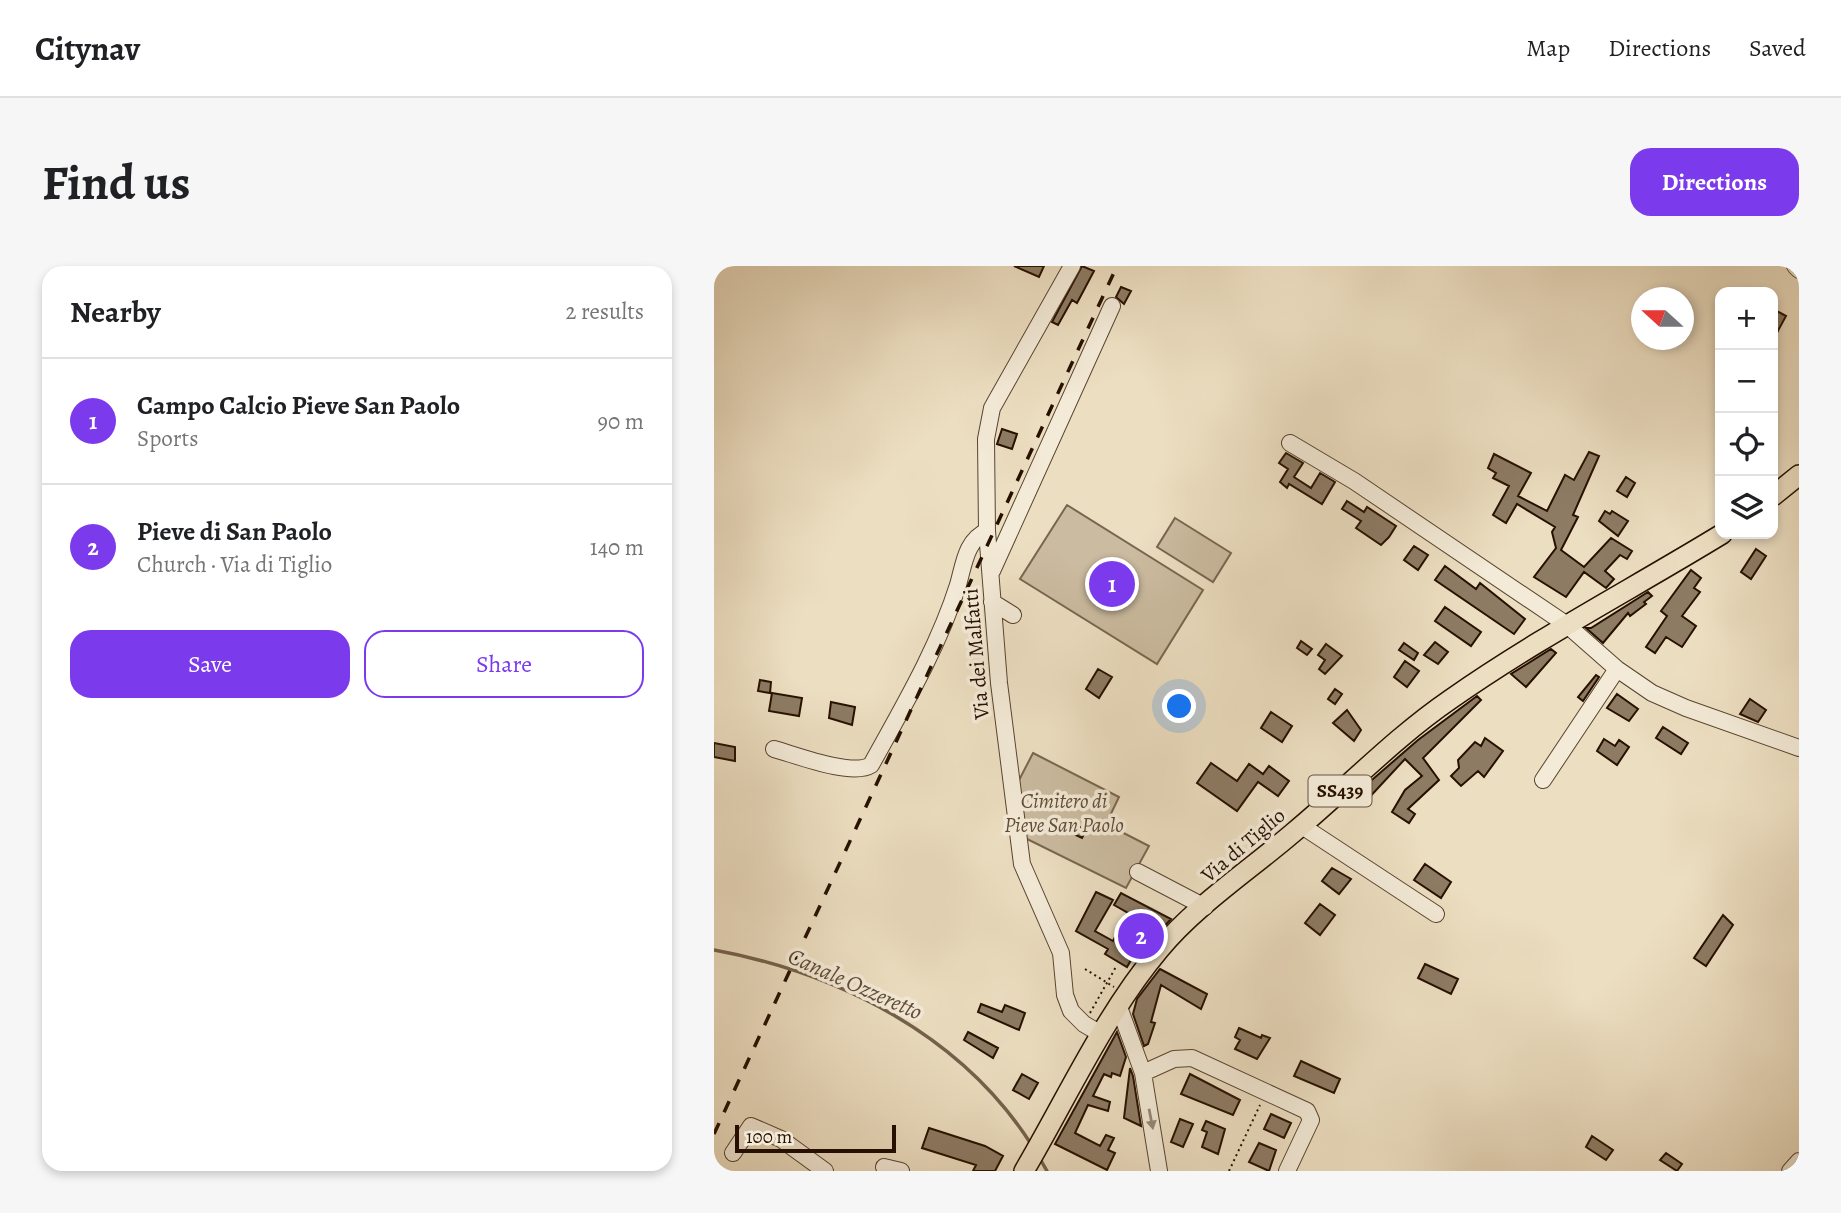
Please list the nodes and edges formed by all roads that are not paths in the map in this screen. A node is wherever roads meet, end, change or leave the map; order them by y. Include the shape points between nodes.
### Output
1 (1072, 266) edge
2 (1795, 266) edge
3 (1799, 270) edge
4 (1112, 306) dead end
5 (1290, 443) dead end
6 (1799, 475) edge
7 (1778, 492) edge
8 (988, 531) junction
9 (1715, 538) edge
10 (990, 573) junction
11 (992, 603) junction
12 (1013, 615) dead end
13 (1567, 625) junction
14 (1617, 669) junction
15 (1799, 748) edge
16 (774, 749) dead end
17 (1543, 780) dead end
18 (1302, 826) junction
19 (1138, 872) dead end
20 (1205, 907) junction
21 (1436, 914) dead end
22 (1123, 1001) junction
23 (1093, 1029) junction
24 (1143, 1073) junction
25 (733, 1153) dead end
26 (1799, 1161) edge
27 (884, 1167) dead end
28 (1025, 1169) edge
29 (825, 1171) edge
30 (901, 1171) edge
31 (1159, 1171) edge
32 (1287, 1171) edge
33 (1790, 1171) edge

1 - 8 street, Via dei Malfatti via 992,408 986,439
2 - 3 street
4 - 10 street
5 - 13 street
6 - 7 main road
8 - 10 street, Via dei Malfatti
8 - 16 street via 971,542 955,595 871,765 850,769
9 - 13 main road, Via di Tiglio / SS439
10 - 11 street, Via dei Malfatti
11 - 12 street
11 - 23 street, Via dei Malfatti via 1022,864 1061,953 1068,1003
13 - 14 street
13 - 18 main road, Via di Tiglio / SS439 via 1407,732
14 - 15 street via 1652,693 1686,708
14 - 17 street
18 - 20 main road, Via di Tiglio / SS439
18 - 21 street
19 - 20 street
20 - 22 main road, Via di Tiglio / SS439 via 1158,951
22 - 23 main road, Via di Tiglio / SS439
22 - 24 street
23 - 28 main road, Via di Tiglio / SS439
24 -> 31 street
24 - 32 street via 1185,1057 1307,1111 1311,1120
25 - 29 street via 751,1126 781,1139
26 - 33 street
27 - 30 street

